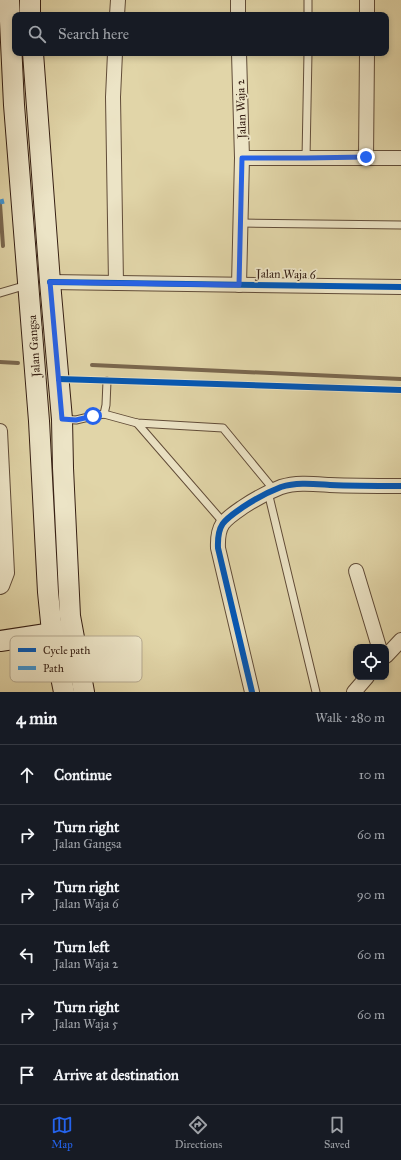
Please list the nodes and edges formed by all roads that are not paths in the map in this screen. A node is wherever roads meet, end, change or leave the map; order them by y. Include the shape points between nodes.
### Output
1 (9, 0) edge
2 (30, 0) edge
3 (118, 0) edge
4 (238, 0) edge
5 (308, 0) edge
6 (367, 0) edge
7 (30, 12) edge
8 (117, 12) edge
9 (238, 12) edge
10 (308, 12) edge
11 (367, 12) edge
12 (33, 56) edge
13 (116, 56) edge
14 (239, 56) edge
15 (308, 56) edge
16 (367, 56) edge
17 (366, 157) junction
18 (242, 158) junction
19 (306, 158) junction
20 (401, 158) edge
21 (241, 223) junction
22 (401, 225) edge
23 (50, 282) junction
24 (116, 283) junction
25 (29, 284) junction
26 (239, 285) junction
27 (401, 287) edge
28 (0, 294) edge
29 (107, 380) dead end
30 (104, 414) junction
31 (62, 419) junction
32 (137, 423) junction
33 (0, 431) edge
34 (401, 486) edge
35 (271, 491) junction
36 (224, 522) junction
37 (356, 572) dead end
38 (0, 587) edge
39 (61, 624) junction
40 (0, 627) edge
41 (18, 636) edge
42 (62, 636) edge
43 (65, 636) edge
44 (10, 638) edge
45 (401, 640) edge
46 (0, 641) edge
47 (378, 644) edge
48 (389, 653) edge
49 (364, 680) edge
50 (64, 682) edge
51 (81, 682) edge
52 (64, 692) edge
53 (84, 692) edge
54 (252, 692) edge
55 (316, 692) edge
56 (354, 692) edge

1 - 25 main road, Jalan Gangsa via 11,105
2 - 7 main road
3 - 8 street
4 - 9 street
5 - 10 lane
6 - 11 street
12 - 23 main road, Jalan Gangsa
13 - 24 street via 113,97
14 - 18 street, Jalan Waja 2
15 - 19 lane
16 - 17 street
17 - 19 street
17 - 20 street
18 - 19 street
18 - 21 street, Jalan Waja 2
21 - 22 lane
21 - 26 street, Jalan Waja 2
23 - 24 street, Jalan Waja 6
23 - 31 main road, Jalan Gangsa
24 - 26 street, Jalan Waja 6
25 - 28 lane
25 - 39 main road, Jalan Gangsa via 48,592
26 - 27 street, Jalan Waja 6
29 - 30 lane
30 - 31 lane via 76,420
30 - 32 lane
31 - 39 main road, Jalan Gangsa
32 - 35 lane via 223,428
32 - 36 lane
33 - 38 street via 7,573
34 - 35 street via 314,483
35 - 36 street via 234,513
35 - 55 lane
36 - 54 street via 217,534 218,548
37 - 47 street
39 - 40 main road
39 - 41 main road
39 - 42 main road, Jalan Gangsa
39 - 43 main road, Jalan Gangsa
44 - 46 main road
45 - 48 street
49 - 56 street
50 - 52 main road, Jalan Gangsa
51 - 53 main road, Jalan Gangsa

